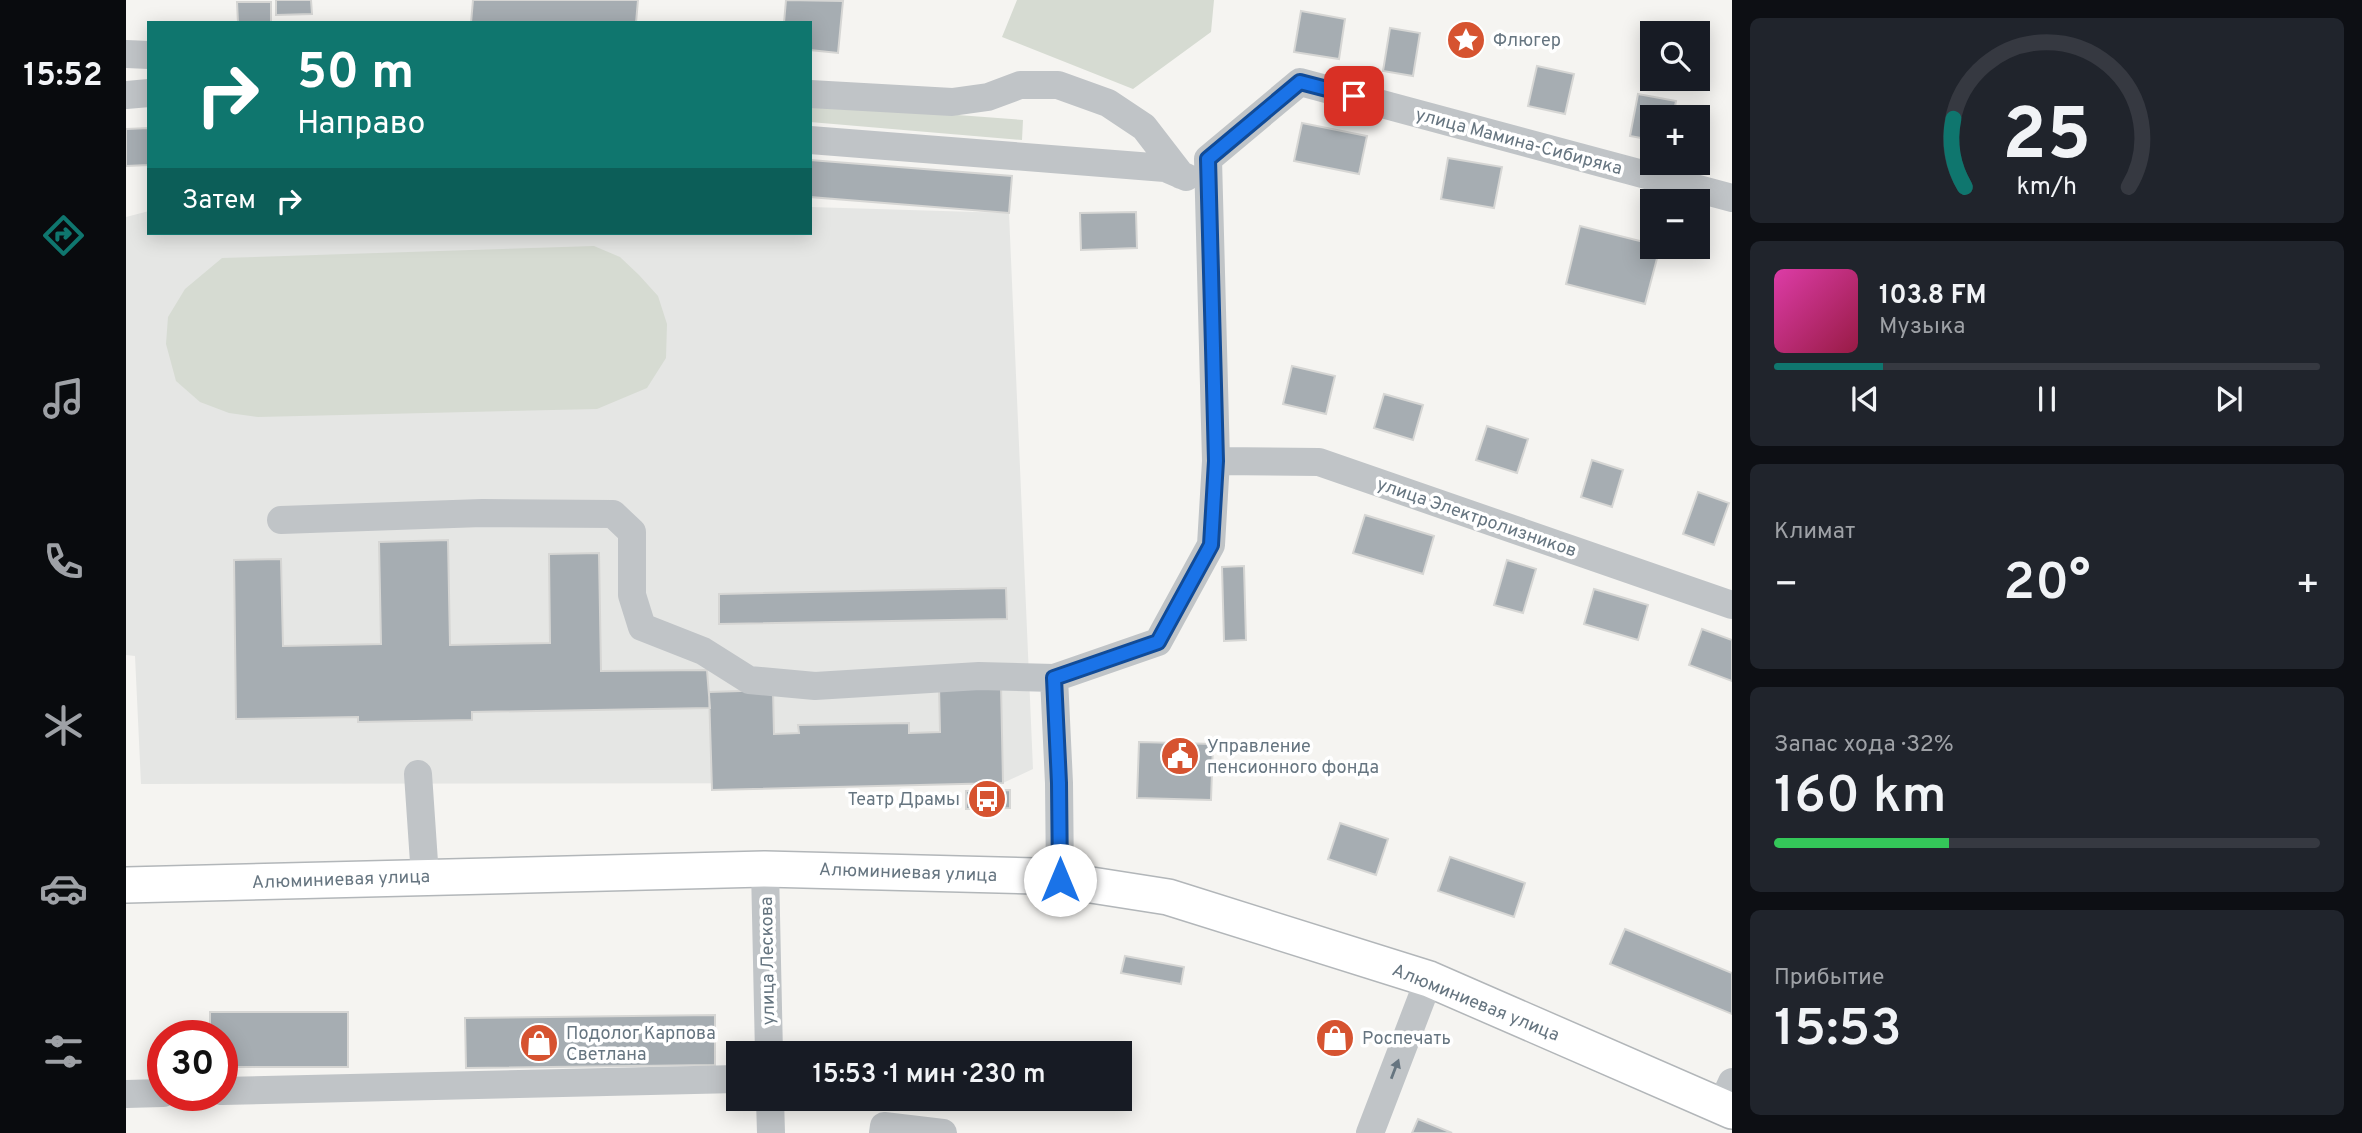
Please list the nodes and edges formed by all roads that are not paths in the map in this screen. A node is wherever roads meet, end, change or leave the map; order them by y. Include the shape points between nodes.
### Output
1 (126, 54) edge
2 (147, 55) edge
3 (147, 93) edge
4 (812, 93) edge
5 (126, 95) edge
6 (812, 140) edge
7 (1181, 175) junction
8 (1209, 187) junction
9 (1732, 198) edge
10 (1216, 461) junction
11 (281, 520) dead end
12 (1732, 605) edge
13 (1054, 678) junction
14 (418, 774) dead end
15 (765, 869) junction
16 (425, 877) junction
17 (1060, 880) junction
18 (126, 885) edge
19 (1429, 979) junction
20 (769, 1041) edge
21 (726, 1079) edge
22 (238, 1091) edge
23 (147, 1093) edge
24 (126, 1094) edge
25 (1728, 1100) edge
26 (770, 1111) edge
27 (771, 1133) edge
28 (883, 1133) edge
29 (943, 1133) edge
30 (1370, 1133) edge

1 - 2 street
3 - 5 street
4 - 7 street via 952,102 988,97 1020,85 1058,85 1108,103 1144,127
6 - 7 street via 1165,168
7 - 8 street
8 - 9 street, улица Мамина-Сибиряка via 1208,159 1300,82
8 - 10 street
10 - 12 street, улица Электролизников via 1319,463
10 - 13 street via 1211,545 1158,642
11 - 13 street via 613,514 632,532 632,595 642,626 703,650 749,680 815,686 979,676
13 - 17 street
14 - 16 street
15 - 16 main road, Алюминиевая улица
15 - 17 main road, Алюминиевая улица
15 - 20 street, улица Лескова
16 - 18 main road, Алюминиевая улица
17 - 19 main road, Алюминиевая улица via 1168,897
19 - 25 main road, Алюминиевая улица
30 -> 19 street
21 - 22 street
23 - 24 street
26 - 27 street
28 - 29 street via 884,1126

